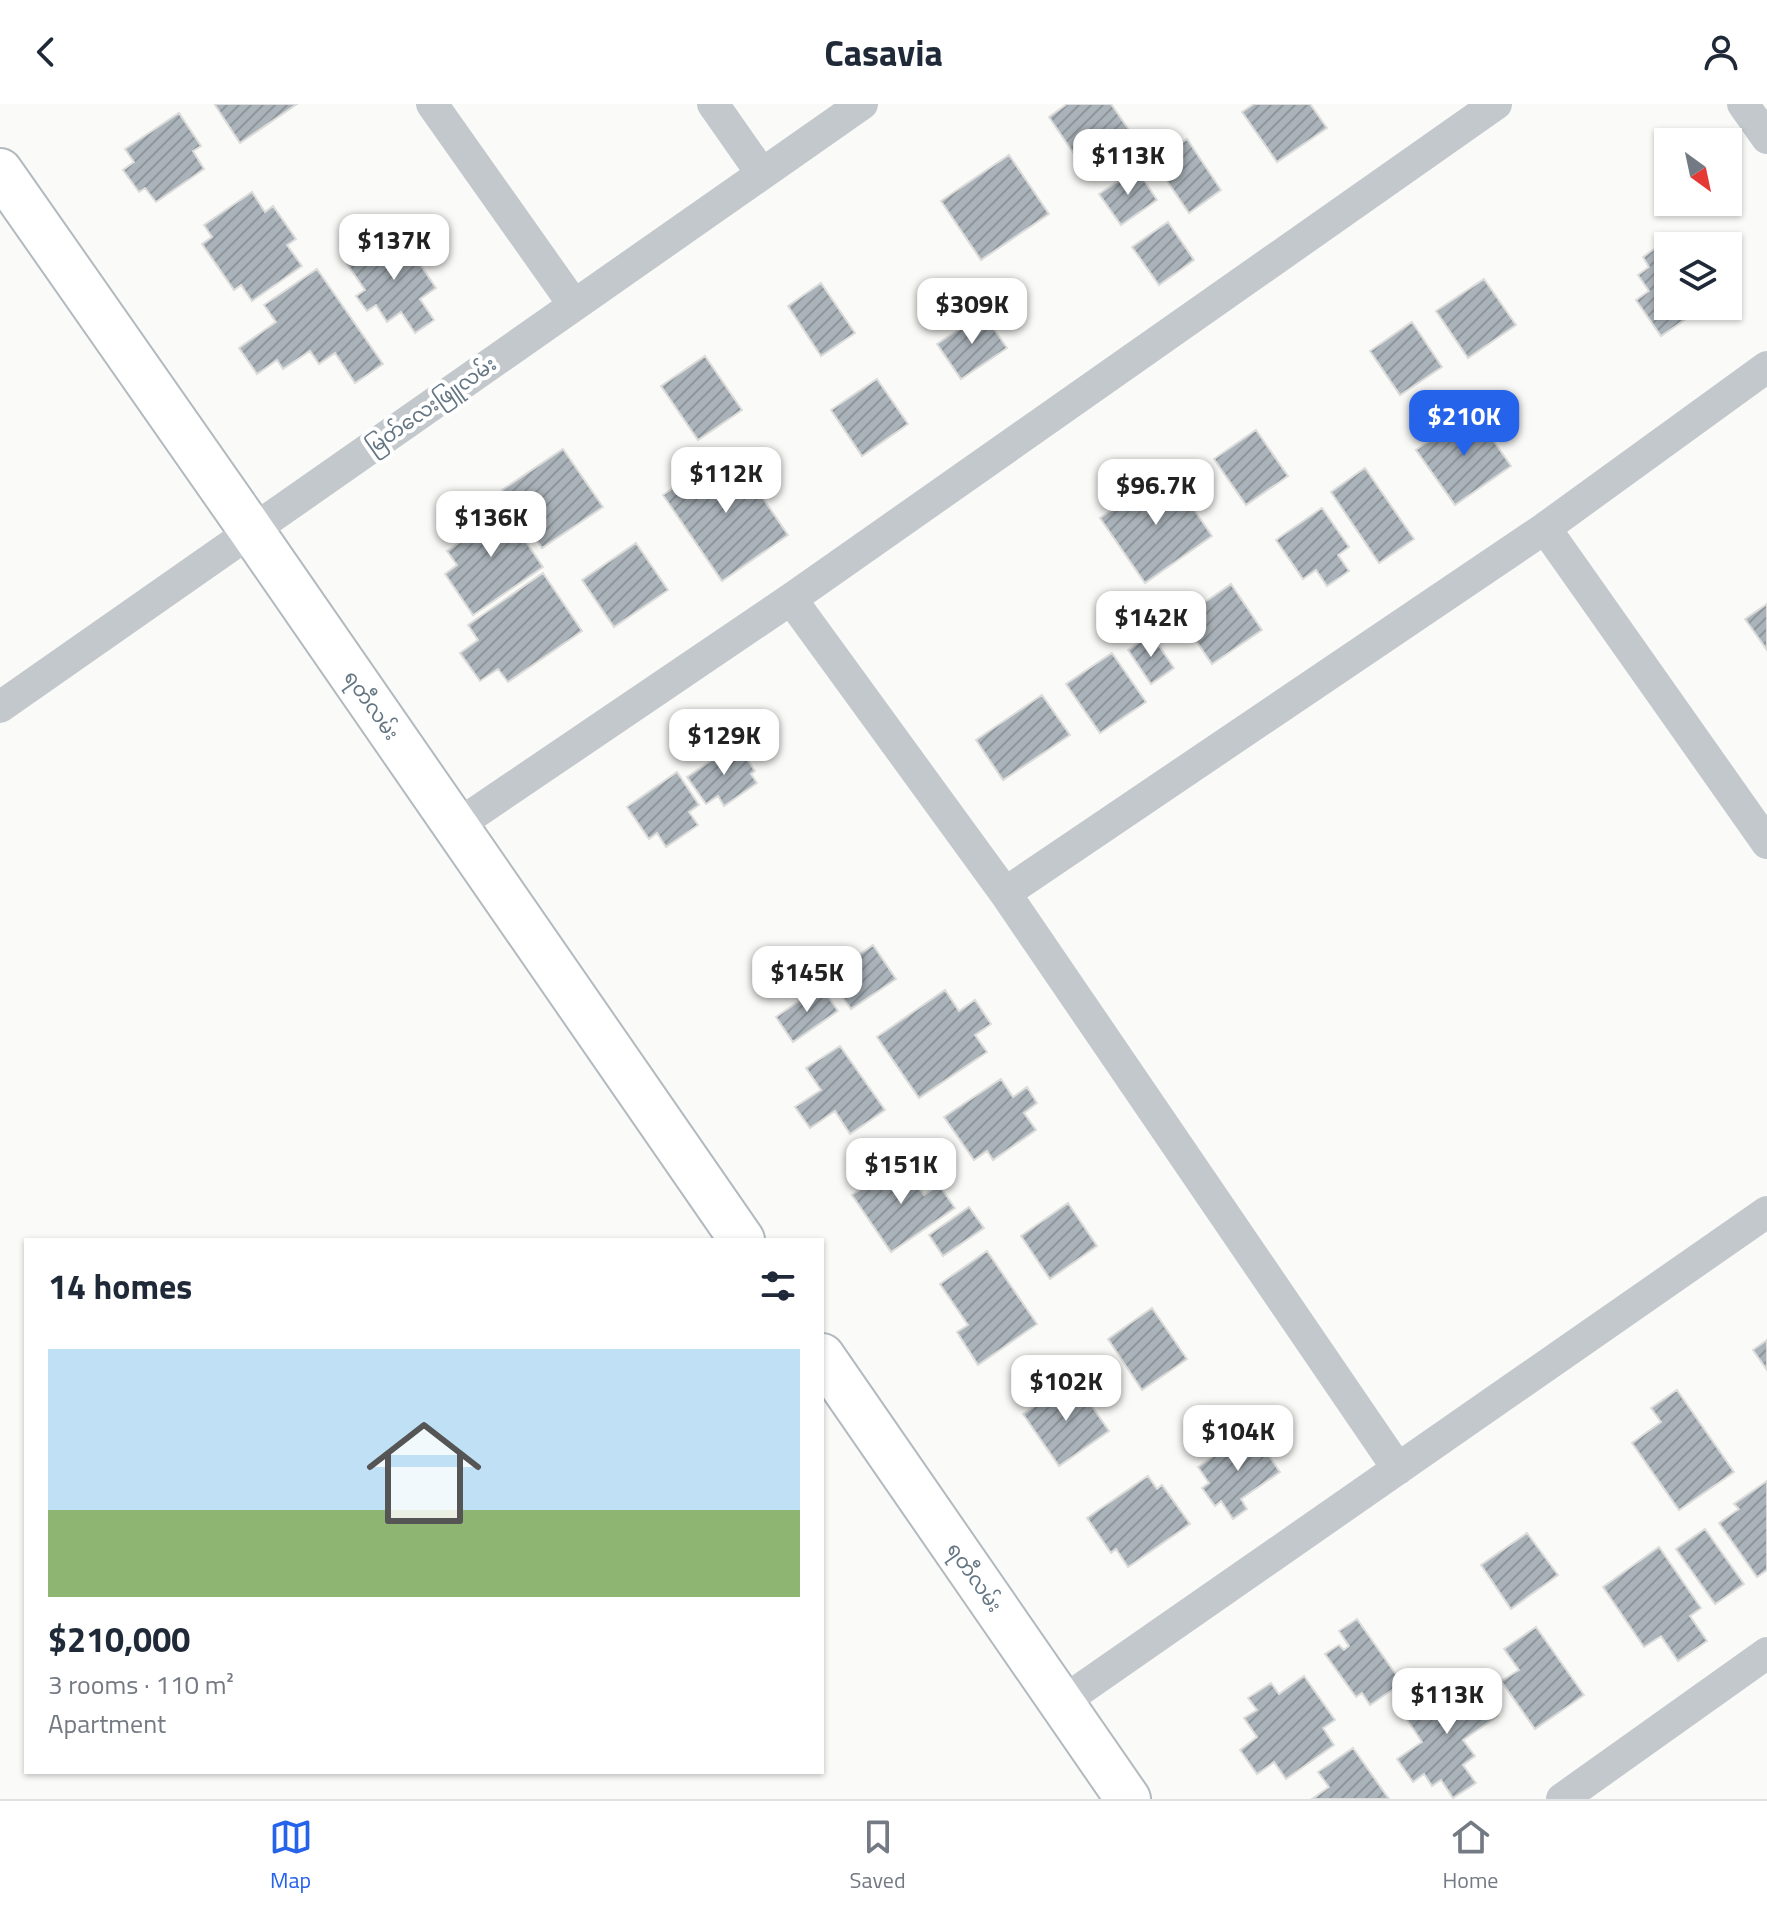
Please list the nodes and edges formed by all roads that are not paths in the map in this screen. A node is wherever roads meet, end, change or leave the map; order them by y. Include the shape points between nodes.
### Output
1 (432, 104) edge
2 (713, 104) edge
3 (862, 104) edge
4 (1496, 104) edge
5 (1743, 104) edge
6 (1767, 138) edge
7 (0, 171) edge
8 (762, 174) junction
9 (574, 305) junction
10 (1767, 367) edge
11 (1545, 528) junction
12 (251, 530) junction
13 (791, 599) junction
14 (0, 707) edge
15 (456, 826) junction
16 (1767, 843) edge
17 (1005, 893) junction
18 (1767, 1212) edge
19 (741, 1238) edge
20 (824, 1359) edge
21 (1398, 1469) junction
22 (1767, 1653) edge
23 (1061, 1703) junction
24 (1128, 1799) edge
25 (1562, 1799) edge

1 - 9 street
2 - 8 street
3 - 8 street, မြတ်လေးဖြူလမ်း
4 - 13 street
5 - 6 street
7 - 12 street, ရတီလမ်း
8 - 9 street, မြတ်လေးဖြူလမ်း
9 - 12 street, မြတ်လေးဖြူလမ်း
10 - 11 street
11 - 16 street
11 - 17 street
12 - 14 street, မြတ်လေးဖြူလမ်း
12 - 15 street, ရတီလမ်း
13 - 15 street
13 - 17 street
15 - 19 street, ရတီလမ်း
17 - 21 street
18 - 21 street
20 - 23 street, ရတီလမ်း
21 - 23 street
22 - 25 street
23 - 24 street, ရတီလမ်း

